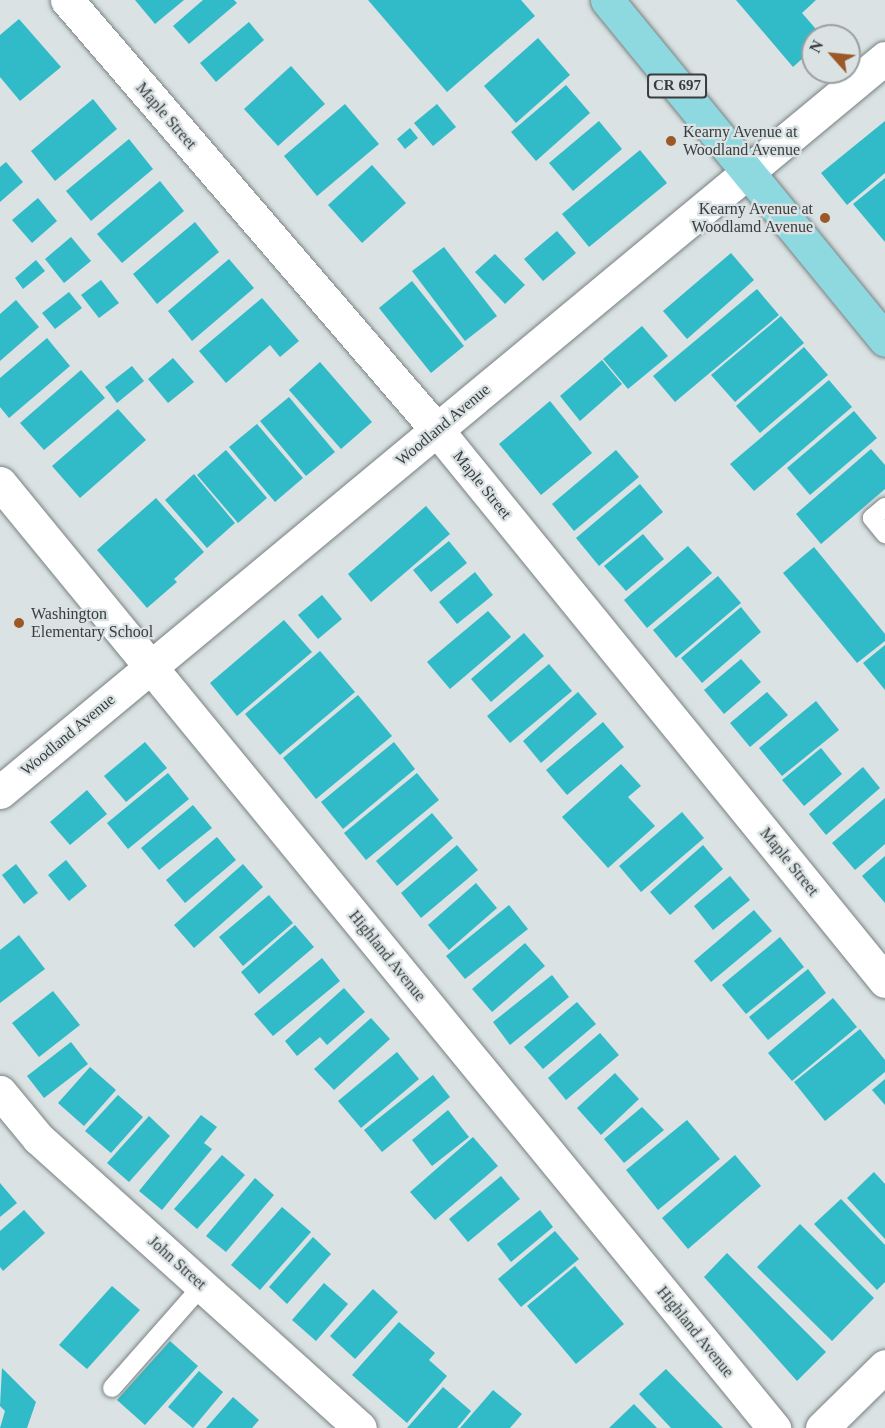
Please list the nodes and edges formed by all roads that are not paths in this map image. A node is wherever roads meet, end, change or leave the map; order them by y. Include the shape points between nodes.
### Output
1 (67, 0) edge
2 (607, 0) edge
3 (885, 58) edge
4 (748, 172) junction
5 (885, 340) edge
6 (437, 430) junction
7 (0, 483) edge
8 (885, 507) edge
9 (885, 534) edge
10 (150, 667) junction
11 (0, 792) edge
12 (885, 981) edge
13 (0, 1092) edge
14 (202, 1286) junction
15 (885, 1366) edge
16 (112, 1388) dead end
17 (360, 1428) edge
18 (774, 1428) edge
19 (822, 1428) edge

1 - 6 street, Maple Street
2 - 4 main road, CR 697
3 - 4 street, Woodland Avenue
4 - 5 main road, CR 697
4 - 6 street, Woodland Avenue
6 - 10 street, Woodland Avenue
6 - 12 street, Maple Street
7 - 10 street, Highland Avenue
8 - 9 lane via 872,518
10 - 11 street, Woodland Avenue
10 - 18 street, Highland Avenue
13 - 14 street, John Street via 38,1138
14 - 16 lane
14 - 17 street, John Street
15 - 19 street

